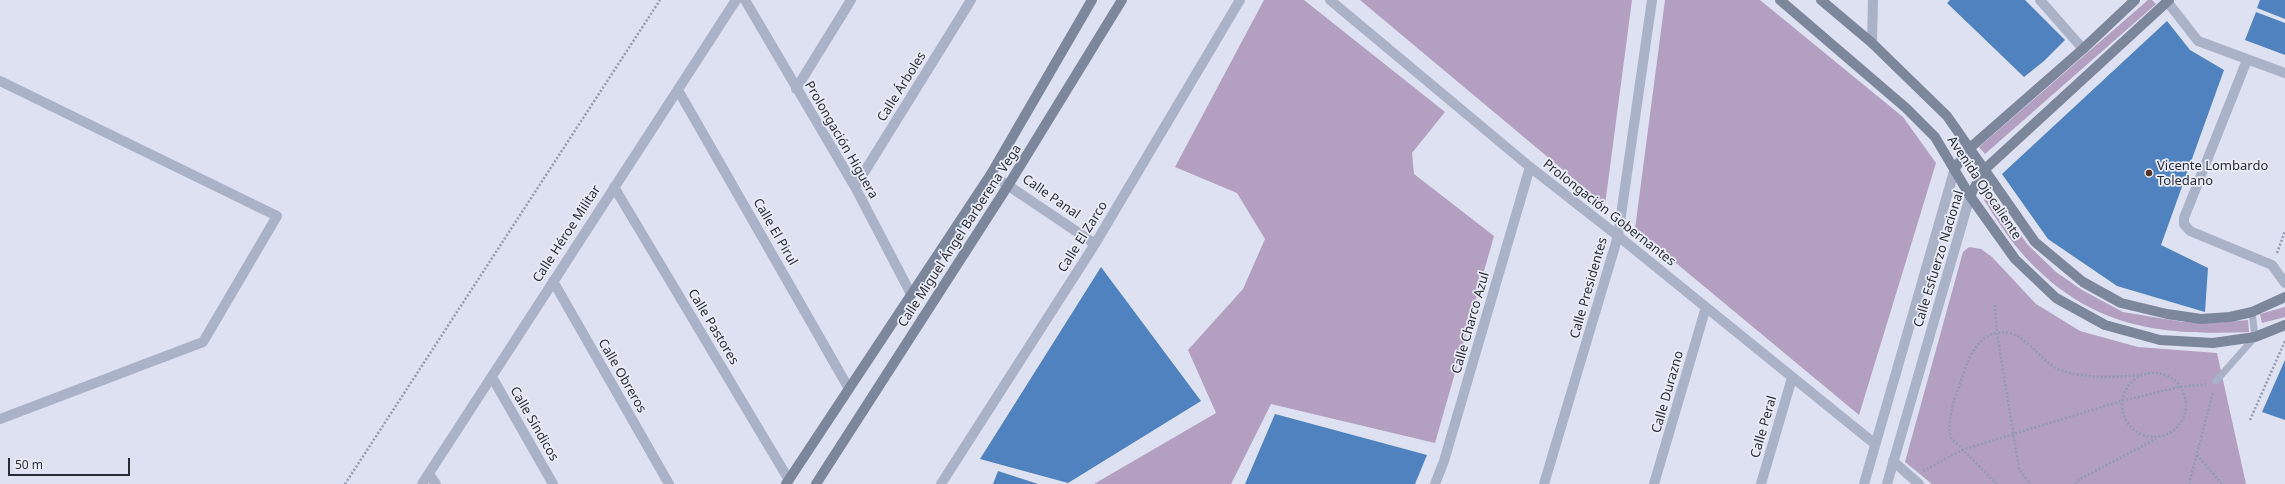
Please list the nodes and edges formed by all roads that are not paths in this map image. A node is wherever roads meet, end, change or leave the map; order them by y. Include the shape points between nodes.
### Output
1 (736, 0) edge
2 (745, 0) edge
3 (851, 0) edge
4 (971, 0) edge
5 (1092, 0) edge
6 (1122, 0) edge
7 (1240, 0) edge
8 (1330, 0) edge
9 (1652, 0) edge
10 (1780, 0) edge
11 (1821, 0) edge
12 (1873, 0) edge
13 (2040, 0) edge
14 (2135, 0) edge
15 (2167, 1) edge
16 (1872, 43) junction
17 (2083, 49) junction
18 (2247, 60) junction
19 (2285, 73) edge
20 (0, 81) edge
21 (796, 89) junction
22 (678, 90) junction
23 (1970, 147) junction
24 (1530, 167) junction
25 (1955, 168) junction
26 (1984, 170) junction
27 (991, 174) junction
28 (1009, 184) junction
29 (614, 187) junction
30 (854, 187) junction
31 (1970, 196) junction
32 (1618, 236) junction
33 (1095, 244) junction
34 (552, 281) junction
35 (2285, 283) edge
36 (912, 294) junction
37 (2285, 297) edge
38 (1706, 306) junction
39 (2252, 312) junction
40 (2285, 325) edge
41 (2255, 337) junction
42 (492, 377) junction
43 (1792, 378) junction
44 (2216, 381) road end
45 (848, 387) junction
46 (0, 418) edge
47 (1875, 444) junction
48 (1893, 462) junction
49 (429, 474) junction
50 (1915, 481) edge
51 (788, 482) edge
52 (422, 484) edge
53 (436, 484) edge
54 (554, 484) edge
55 (669, 484) edge
56 (816, 484) edge
57 (941, 484) edge
58 (1435, 484) edge
59 (1544, 484) edge
60 (1654, 484) edge
61 (1761, 484) edge
62 (1864, 484) edge
63 (1887, 484) edge

1 - 22 street, Calle Héroe Militar
2 - 21 street, Prolongación Higuera
3 - 21 street
4 - 30 street, Calle Árboles
5 - 27 street, Calle Miguel Ángel Barberena Vega
6 - 28 street, Calle Miguel Ángel Barberena Vega
7 - 33 street, Calle El Zarco
8 - 24 street, Prolongación Gobernantes
9 - 32 street, Calle Presidentes
10 - 25 street, Avenida Ojocaliente via 1906,108 1935,137
11 - 16 street, Avenida Ojocaliente
12 - 16 street
13 - 17 street
14 - 17 street, Calle Esfuerzo Nacional
15 - 18 street via 2198,41
15 - 26 street, Calle Esfuerzo Nacional
16 - 23 street, Avenida Ojocaliente via 1947,116
17 - 23 street, Calle Esfuerzo Nacional
18 - 19 street
18 - 35 street via 2184,218 2184,224 2190,231 2272,265
20 - 46 street via 277,216 203,342
21 - 30 street, Prolongación Higuera
22 - 29 street, Calle Héroe Militar
22 - 45 street, Calle El Pirul
23 - 25 street, Calle Esfuerzo Nacional
23 - 26 street, Avenida Ojocaliente
24 - 32 street, Prolongación Gobernantes
24 - 58 street, Calle Charco Azul via 1444,461
25 - 31 street, Avenida Ojocaliente
25 - 47 street, Calle Esfuerzo Nacional
26 - 31 street, Calle Esfuerzo Nacional
26 - 39 street, Avenida Ojocaliente via 2035,242 2084,282 2120,303 2201,319
27 - 28 street, Calle Panal
27 - 36 street, Calle Miguel Ángel Barberena Vega
28 - 33 street, Calle Panal
28 - 56 street, Calle Miguel Ángel Barberena Vega
29 - 34 street, Calle Héroe Militar
29 - 51 street, Calle Pastores
30 - 36 street, Prolongación Higuera
31 - 41 street, Avenida Ojocaliente via 2015,259 2056,298 2105,324 2160,340 2213,343
31 - 48 street, Calle Esfuerzo Nacional
32 - 38 street, Prolongación Gobernantes
32 - 59 street, Calle Presidentes
33 - 57 street, Calle El Zarco
34 - 42 street, Calle Héroe Militar
34 - 55 street, Calle Obreros
36 - 45 street, Calle Miguel Ángel Barberena Vega
37 - 39 street, Avenida Ojocaliente
38 - 43 street, Prolongación Gobernantes
38 - 60 street, Calle Durazno
39 - 41 lane
40 - 41 street, Avenida Ojocaliente
41 - 44 lane
42 - 49 street, Calle Héroe Militar
42 - 54 street, Calle Síndicos
43 - 47 street, Prolongación Gobernantes
43 - 61 street, Calle Peral
45 - 51 street, Calle Miguel Ángel Barberena Vega
47 - 62 street, Calle Esfuerzo Nacional
48 - 50 street
48 - 63 street, Calle Esfuerzo Nacional
49 - 52 street, Calle Héroe Militar
49 - 53 street

